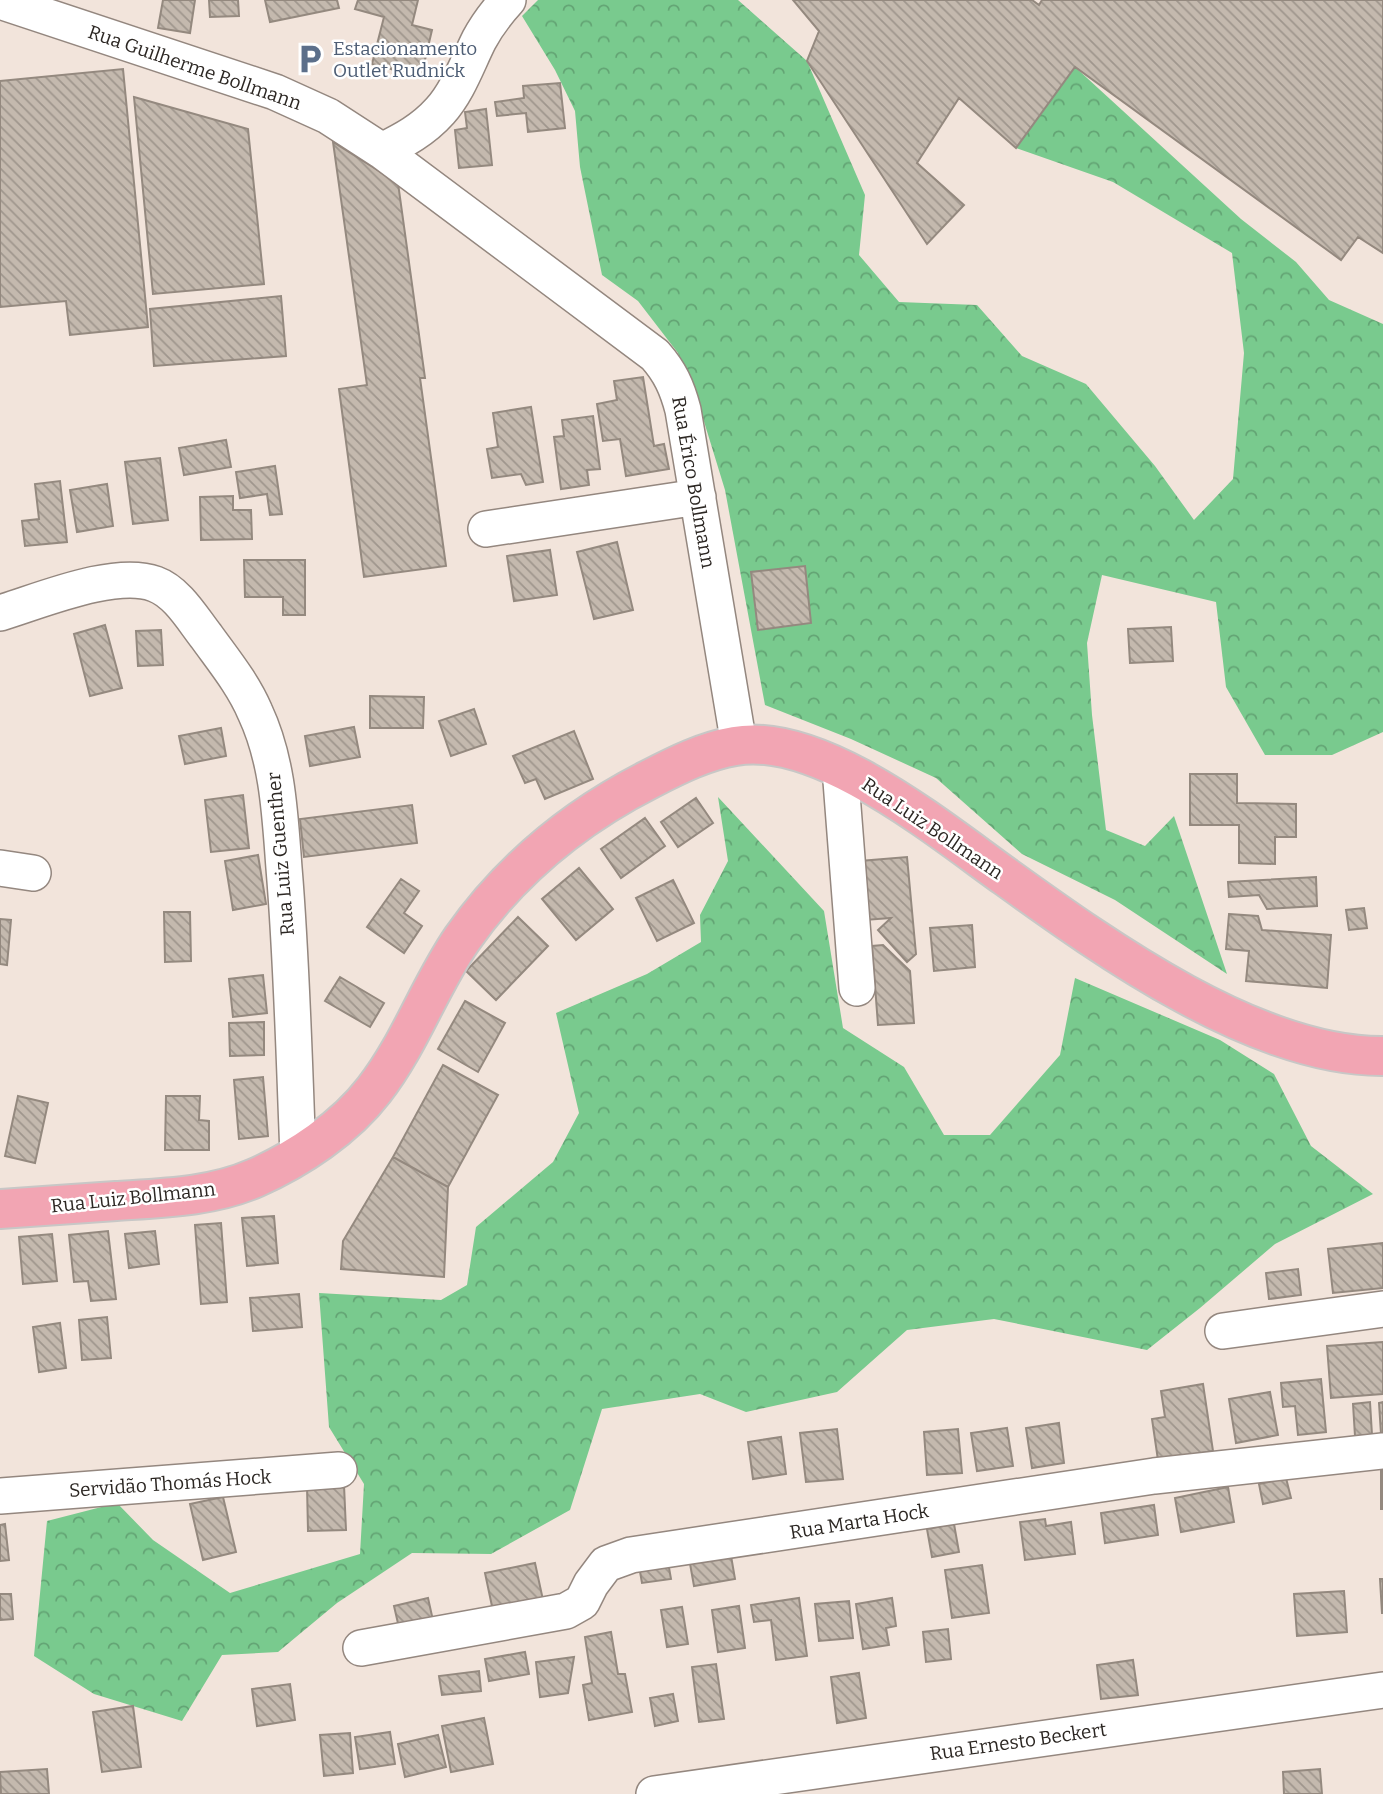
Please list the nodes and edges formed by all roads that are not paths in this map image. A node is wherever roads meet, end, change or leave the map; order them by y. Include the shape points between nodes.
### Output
1 (508, 0) edge
2 (0, 1) edge
3 (69, 12) edge
4 (382, 151) junction
5 (698, 497) junction
6 (486, 529) dead end
7 (0, 613) edge
8 (738, 745) junction
9 (840, 768) junction
10 (857, 988) dead end
11 (1383, 1056) edge
12 (298, 1155) junction
13 (0, 1209) edge
14 (1383, 1309) edge
15 (1223, 1331) dead end
16 (1383, 1451) edge
17 (340, 1471) dead end
18 (0, 1496) edge
19 (361, 1648) dead end
20 (1383, 1690) edge
21 (654, 1794) edge

1 - 4 street via 490,22 441,110 409,138
2 - 3 street, Rua Guilherme Bollmann
3 - 4 street, Rua Guilherme Bollmann via 301,102
4 - 5 street, Rua Érico Bollmann via 654,355 669,371 677,389
5 - 6 street
5 - 8 street, Rua Érico Bollmann
7 - 12 street, Rua Luiz Guenther via 101,583 155,584 186,611 237,678 255,711 277,791
8 - 9 main road, Rua Luiz Bollmann via 784,749
8 - 12 main road, Rua Luiz Bollmann via 679,764 608,802 573,824 519,870 462,940 373,1091
9 - 10 street
9 - 11 main road, Rua Luiz Bollmann via 879,789 1044,904 1186,994 1310,1048 1349,1056
12 - 13 main road, Rua Luiz Bollmann via 251,1179 201,1194
14 - 15 street
16 - 19 street, Rua Marta Hock via 1154,1476 631,1555 606,1564 582,1602 566,1611
17 - 18 street, Servidão Thomás Hock
20 - 21 street, Rua Ernesto Beckert

